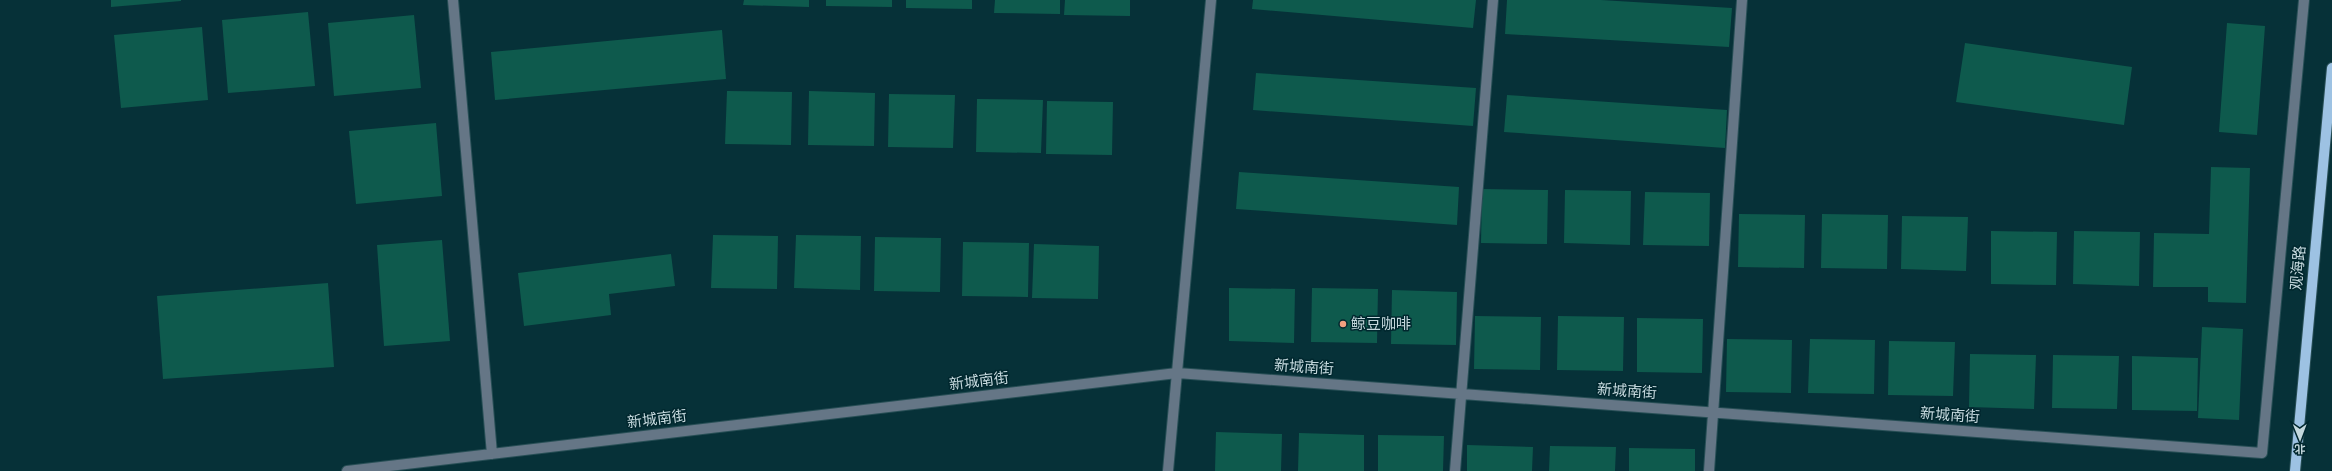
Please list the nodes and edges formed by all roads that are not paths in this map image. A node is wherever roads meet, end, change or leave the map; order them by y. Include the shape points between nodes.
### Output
1 (453, 0) edge
2 (1211, 0) edge
3 (1493, 0) edge
4 (1742, 0) edge
5 (2304, 0) edge
6 (2332, 68) edge
7 (1177, 373) junction
8 (1461, 394) junction
9 (1714, 413) junction
10 (492, 454) junction
11 (347, 471) edge
12 (1168, 471) edge
13 (1455, 471) edge
14 (1709, 471) edge
15 (2295, 471) edge

1 - 10 street
2 - 7 street
3 - 8 street
4 - 9 street
5 - 9 street, 新城南街 via 2262,453
6 - 15 main road, 观海路
7 - 8 street, 新城南街
7 - 10 street, 新城南街
7 - 12 street
8 - 9 street, 新城南街
8 - 13 street
9 - 14 street
10 - 11 street, 新城南街

